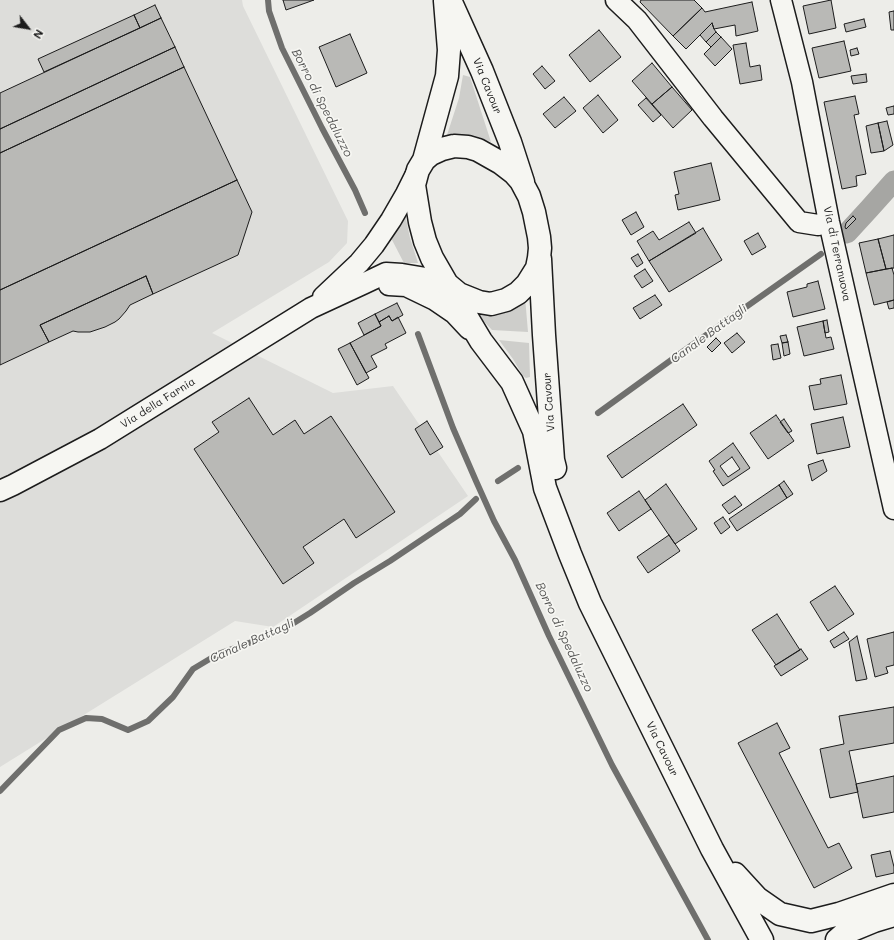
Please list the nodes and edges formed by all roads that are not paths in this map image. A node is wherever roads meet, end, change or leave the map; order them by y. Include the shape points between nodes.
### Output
1 (445, 0) edge
2 (450, 0) edge
3 (616, 0) edge
4 (781, 0) edge
5 (421, 165) junction
6 (528, 196) junction
7 (829, 222) junction
8 (540, 248) junction
9 (365, 283) junction
10 (447, 284) junction
11 (311, 308) junction
12 (481, 341) junction
13 (0, 491) edge
14 (894, 509) edge
15 (570, 554) junction
16 (712, 849) junction
17 (894, 895) edge
18 (894, 915) edge
19 (762, 940) edge
20 (837, 940) edge

1 - 5 main road, Via Cavour via 449,50 447,76
2 - 6 main road, Via Cavour via 482,71
3 - 7 street via 638,20 713,118 799,222 818,225
4 - 7 street, Via di Terranuova via 802,82
5 - 6 main road, Via Cavour via 431,154 442,149 454,146 468,147 501,163 514,173
5 - 10 main road, Via Cavour via 414,185 420,222 432,258
5 - 11 street, Via della Farnia via 374,245 359,263
6 - 8 main road, Via Cavour via 534,212
7 - 14 street, Via di Terranuova
8 - 10 main road, Via Cavour via 537,268 527,284 506,300 491,304 479,302 459,294
8 - 15 main road, Via Cavour via 553,460
9 - 10 street, Via della Farnia via 386,273 426,278
9 - 11 street, Via della Farnia
9 - 12 street, Via della Farnia via 406,286 435,300 454,313
10 - 12 main road, Via Cavour
11 - 13 street, Via della Farnia via 94,442
12 - 15 main road, Via Cavour via 512,382 534,431 545,488
15 - 16 main road, Via Cavour via 590,603
16 - 17 main road via 758,898 780,914 811,920 839,914
16 - 19 main road, Via Cavour
18 - 20 main road via 874,920 845,933

